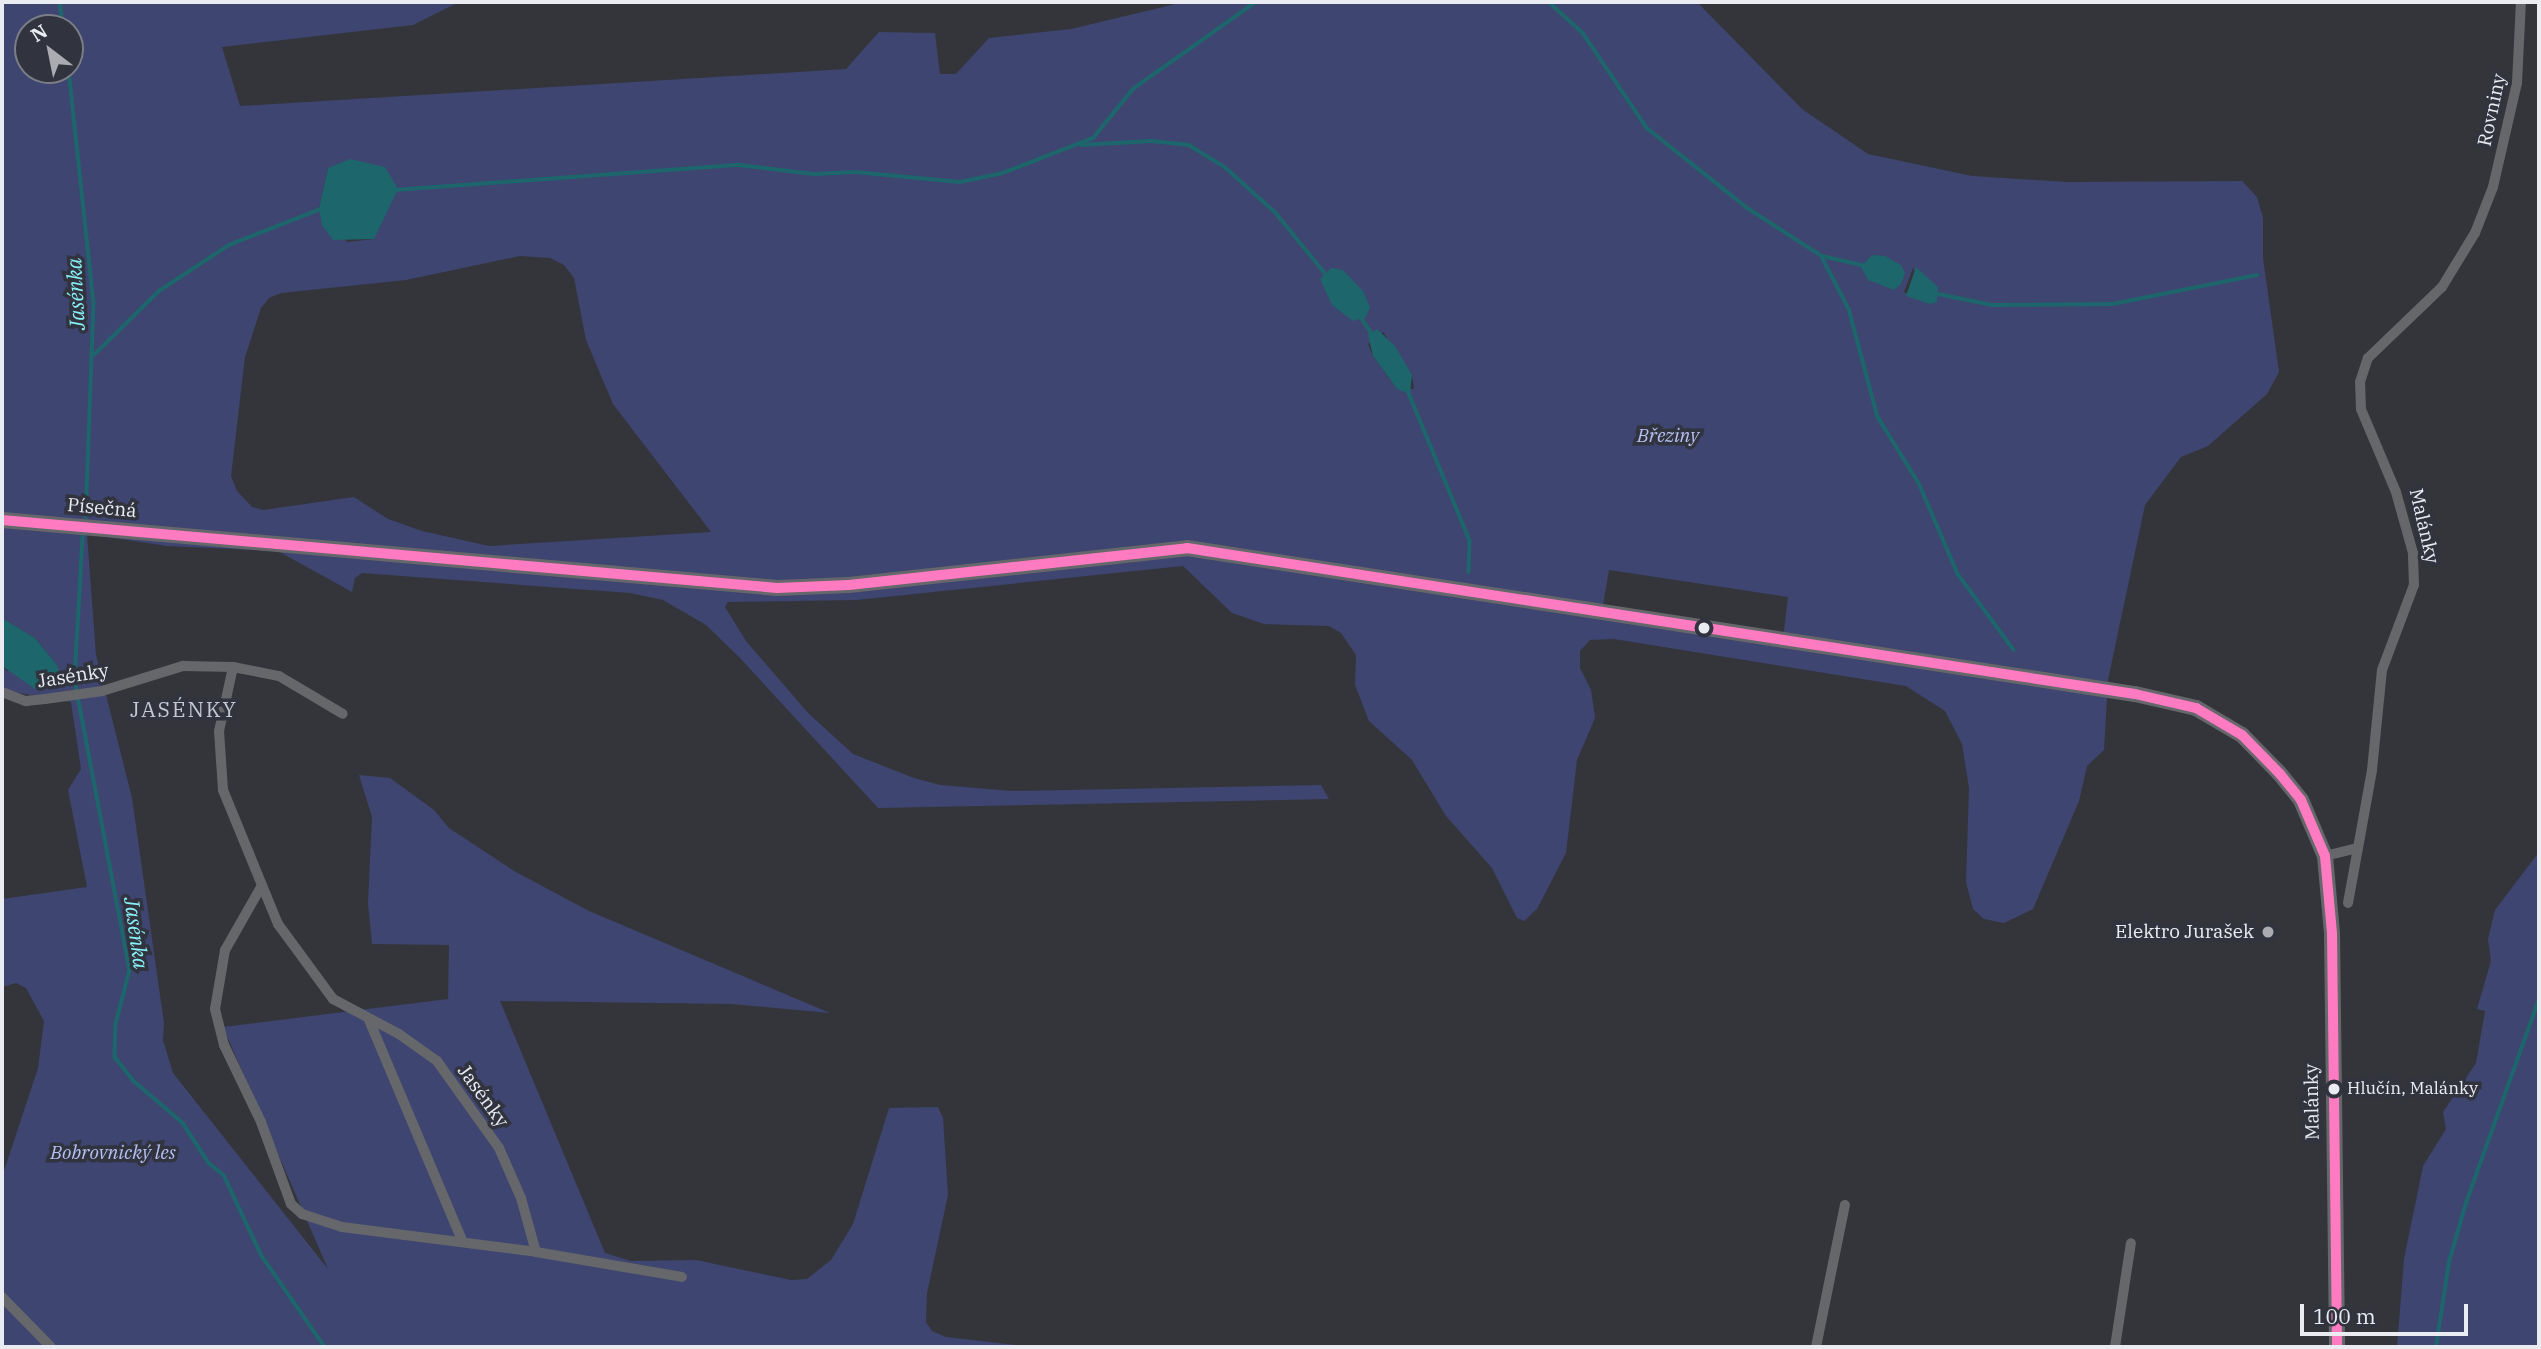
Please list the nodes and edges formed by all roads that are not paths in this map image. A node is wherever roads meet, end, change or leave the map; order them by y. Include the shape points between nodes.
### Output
1 (2521, 2) edge
2 (2480, 223) joint
3 (2, 520) edge
4 (233, 667) junction
5 (2, 692) edge
6 (2135, 694) joint
7 (342, 714) dead end
8 (2358, 848) junction
9 (2325, 856) junction
10 (261, 887) junction
11 (2348, 903) dead end
12 (369, 1020) junction
13 (1845, 1205) dead end
14 (463, 1242) junction
15 (2131, 1243) dead end
16 (536, 1252) junction
17 (682, 1277) dead end
18 (2, 1297) edge
19 (51, 1347) edge
20 (1816, 1347) edge
21 (2115, 1347) edge
22 (2337, 1347) edge

1 - 2 street, Rovniny via 2516,83 2493,187
2 - 8 street, Malánky via 2442,287 2368,358 2360,382 2361,410 2396,492 2414,576 2379,685 2372,770
3 - 6 street, Písečná via 791,589 1187,548
4 - 5 street, Jasénky via 183,666 102,691 45,699 26,701
4 - 7 street, Jasénky via 279,677
4 - 10 street, Jasénky via 219,731 220,778
6 - 9 street, Malánky via 2196,708 2252,743 2301,800
8 - 9 street
8 - 11 street, Malánky
9 - 22 street, Malánky via 2332,925
10 - 12 street, Jasénky via 278,924 333,999
10 - 14 street via 225,950 215,1009 224,1045 261,1122 291,1205 302,1214 342,1227
12 - 14 street
12 - 16 street, Jasénky via 399,1034 437,1061 499,1148 521,1198
13 - 20 street
14 - 16 street
15 - 21 street
16 - 17 street
18 - 19 street

